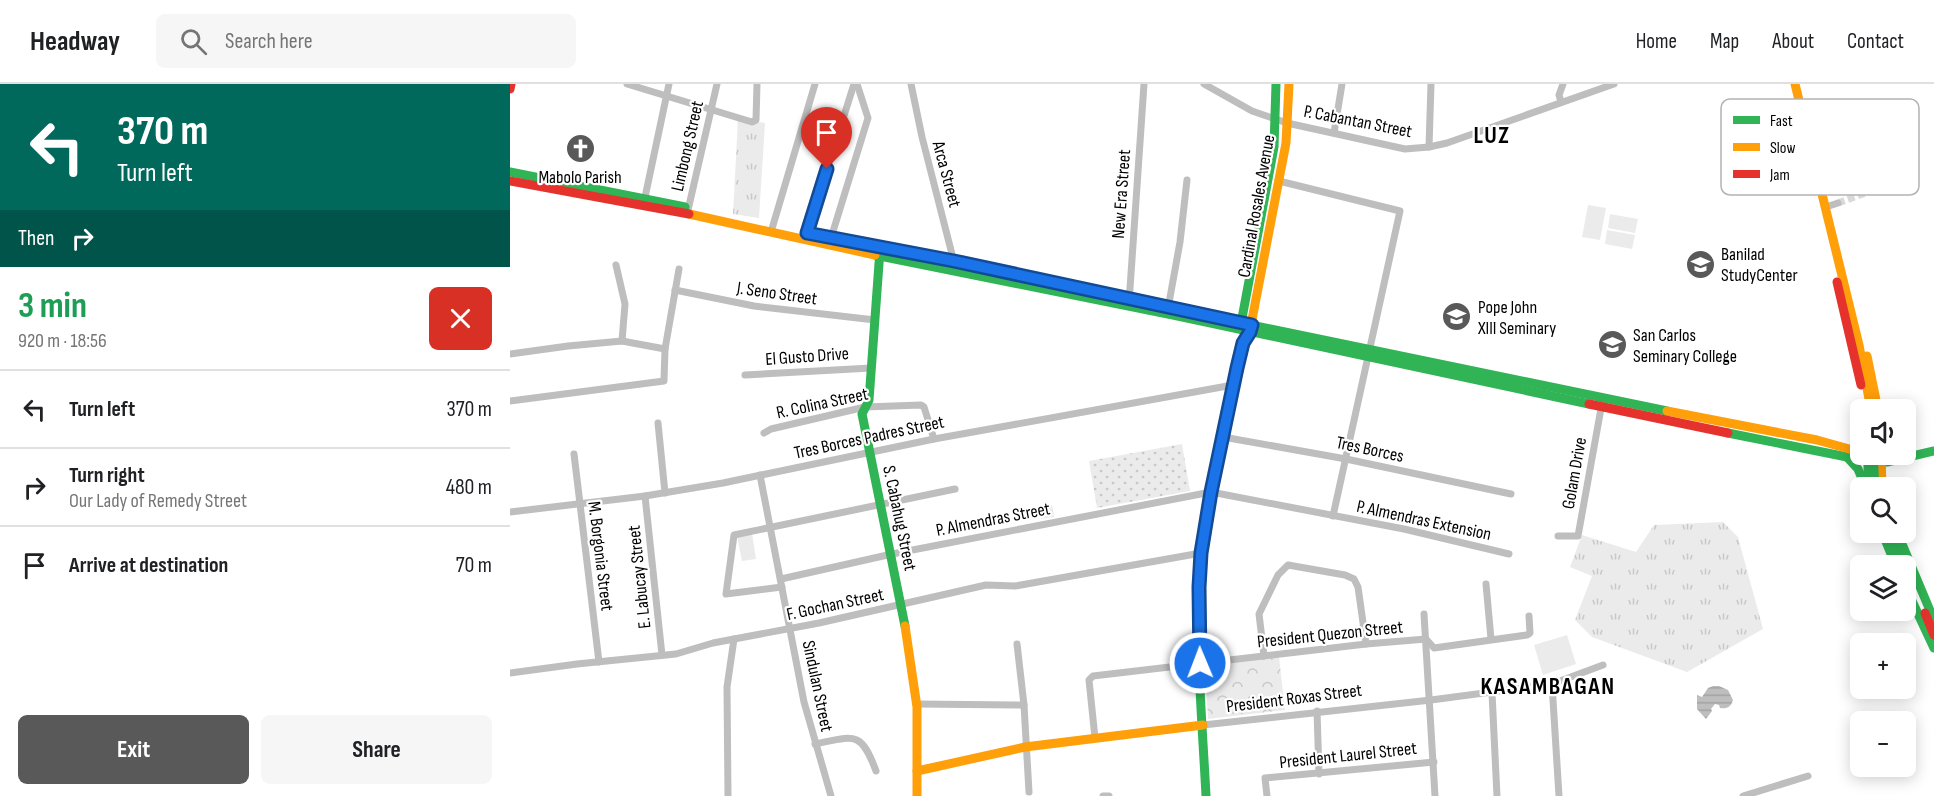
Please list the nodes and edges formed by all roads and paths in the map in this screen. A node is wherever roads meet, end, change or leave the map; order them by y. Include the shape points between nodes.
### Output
1 (511, 84) edge
2 (627, 84) edge
3 (669, 84) edge
4 (717, 84) edge
5 (757, 84) edge
6 (815, 84) edge
7 (856, 84) edge
8 (911, 84) edge
9 (1144, 84) edge
10 (1204, 84) edge
11 (1276, 84) edge
12 (1288, 84) edge
13 (1342, 84) edge
14 (1431, 84) edge
15 (1563, 84) edge
16 (1614, 84) edge
17 (1795, 84) edge
18 (510, 89) edge
19 (666, 95) junction
20 (1799, 99) edge
21 (1561, 102) junction
22 (711, 108) junction
23 (1275, 120) junction
24 (1287, 123) junction
25 (1334, 133) junction
26 (1429, 147) junction
27 (510, 172) edge
28 (1187, 180) dead end
29 (510, 181) edge
30 (1279, 181) junction
31 (1823, 195) edge
32 (644, 202) junction
33 (1838, 203) tunnel mouth
34 (1826, 207) junction
35 (687, 211) junction
36 (772, 229) junction
37 (1832, 232) junction
38 (807, 233) junction
39 (831, 238) junction
40 (880, 252) junction
41 (616, 266) dead end
42 (955, 266) junction
43 (679, 269) dead end
44 (675, 290) junction
45 (1129, 303) junction
46 (1167, 310) junction
47 (875, 320) junction
48 (1241, 326) junction
49 (1251, 328) junction
50 (622, 341) junction
51 (1243, 343) junction
52 (665, 349) junction
53 (1369, 353) junction
54 (510, 354) edge
55 (871, 368) junction
56 (745, 375) dead end
57 (1233, 385) junction
58 (1863, 399) edge
59 (1869, 399) edge
60 (1876, 399) edge
61 (510, 401) edge
62 (1602, 402) junction
63 (865, 407) junction
64 (658, 423) dead end
65 (764, 433) dead end
66 (1222, 437) junction
67 (934, 439) junction
68 (1934, 451) edge
69 (869, 452) junction
70 (1848, 453) joint
71 (574, 454) dead end
72 (1916, 454) edge
73 (1346, 459) junction
74 (760, 475) junction
75 (1862, 477) edge
76 (955, 489) dead end
77 (1211, 492) junction
78 (665, 493) junction
79 (1511, 494) dead end
80 (645, 496) junction
81 (579, 504) junction
82 (881, 504) junction
83 (510, 512) edge
84 (1333, 516) junction
85 (770, 527) junction
86 (1558, 536) dead end
87 (1902, 543) edge
88 (1201, 553) junction
89 (892, 554) junction
90 (1509, 554) dead end
91 (781, 579) junction
92 (1486, 584) dead end
93 (782, 587) junction
94 (1916, 593) edge
95 (902, 605) junction
96 (1916, 610) edge
97 (1424, 614) dead end
98 (1529, 616) dead end
99 (1934, 620) edge
100 (791, 629) junction
101 (1934, 635) edge
102 (734, 639) junction
103 (1426, 639) junction
104 (1491, 639) junction
105 (1017, 644) dead end
106 (1366, 644) junction
107 (1934, 648) edge
108 (662, 655) junction
109 (1264, 656) junction
110 (599, 662) junction
111 (1200, 663) junction
112 (1603, 665) dead end
113 (510, 673) edge
114 (1552, 684) junction
115 (1492, 693) junction
116 (1431, 700) junction
117 (916, 704) junction
118 (1024, 705) junction
119 (1317, 711) junction
120 (1203, 726) junction
121 (1095, 738) junction
122 (815, 744) junction
123 (1025, 747) junction
124 (1434, 762) junction
125 (876, 771) dead end
126 (916, 771) junction
127 (1319, 774) junction
128 (1808, 776) dead end
129 (1029, 792) dead end
130 (728, 796) edge
131 (831, 796) edge
132 (917, 796) edge
133 (1206, 796) edge
134 (1267, 796) edge
135 (1435, 796) edge
136 (1497, 796) edge
137 (1558, 796) edge
138 (1744, 796) edge

1 - 18 main road
2 - 19 street
3 - 19 street
4 - 22 street, Limbong Street
5 - 22 street via 756,120
6 - 36 street
7 - 38 street
7 - 39 street via 868,118
8 - 42 street, Arca Street
9 - 45 street, New Era Street
10 - 23 street, P. Cabantan Street
11 - 23 main road, Cardinal Rosales Avenue
12 - 24 main road, Cardinal Rosales Avenue
13 - 25 street
14 - 26 street
15 - 21 street
16 - 21 street, P. Cabantan Street
17 - 20 main road
19 - 22 street
19 - 32 street
21 - 26 street, P. Cabantan Street
22 - 35 street, Limbong Street
23 - 24 street, P. Cabantan Street
23 - 48 main road, Cardinal Rosales Avenue via 1274,147
24 - 25 street, P. Cabantan Street
24 - 30 main road, Cardinal Rosales Avenue
25 - 26 street, P. Cabantan Street via 1405,149
27 - 32 main road
28 - 46 street
29 - 32 main road
30 - 49 main road, Cardinal Rosales Avenue
30 - 53 street, P. Almendras Extension via 1400,211
31 - 34 main road
32 - 35 main road
33 - 34 street
34 - 37 main road
35 - 36 main road
36 - 38 main road
36 - 40 main road
37 - 58 main road via 1830,247
37 - 59 main road
37 - 60 main road via 1843,260
38 - 39 main road
39 - 40 main road
40 - 42 main road
40 - 47 main road, S. Cabahug Street
41 - 50 street via 625,304
42 - 45 main road
43 - 44 street
44 - 47 street, J. Seno Street via 754,306
44 - 52 street
45 - 46 main road
46 - 48 main road
47 - 55 main road, S. Cabahug Street
48 - 49 main road
48 - 51 main road
49 - 51 main road
49 - 53 main road
50 - 52 street
50 - 54 street
51 - 57 main road
52 - 61 street via 664,381
53 - 62 main road
53 - 73 street, P. Almendras Extension
55 - 56 street, El Gusto Drive
55 - 63 main road, S. Cabahug Street
57 - 66 main road
57 - 67 street, Tres Borces Padres Street
62 - 70 main road via 1817,440
62 - 86 street, Golam Drive via 1578,536
63 - 65 street, R. Colina Street
63 - 67 street, R. Colina Street via 923,405
63 - 69 main road, S. Cabahug Street via 862,414
64 - 78 street
66 - 73 street, Tres Borces
66 - 77 main road
67 - 69 street, Tres Borces Padres Street
68 - 72 main road
69 - 74 street, Tres Borces Padres Street
69 - 82 main road, S. Cabahug Street
70 - 75 main road
71 - 81 street, M. Borgonia Street
73 - 79 street, Tres Borces
73 - 84 street, P. Almendras Extension
74 - 78 street, Tres Borces Padres Street
74 - 85 street, Sindulan Street
76 - 82 street
77 - 84 street, P. Almendras Extension
77 - 88 main road
77 - 89 street, P. Almendras Street
78 - 80 street, Tres Borces Padres Street
80 - 81 street, Tres Borces Padres Street
80 - 108 street, E. Labucay Street
81 - 83 street, Tres Borces Padres Street
81 - 110 street, M. Borgonia Street
82 - 85 street
82 - 89 main road, S. Cabahug Street
84 - 90 street, P. Almendras Extension
85 - 91 street, Sindulan Street
85 - 93 street via 734,535 726,592
87 - 99 main road
88 - 95 street, F. Gochan Street via 1015,586 986,585
88 - 111 main road
89 - 91 street, P. Almendras Street
89 - 95 main road, S. Cabahug Street
91 - 93 street, Sindulan Street
92 - 104 street
93 - 100 street, Sindulan Street
94 - 101 main road
95 - 100 street, F. Gochan Street
95 - 117 main road, S. Cabahug Street
96 - 107 main road
97 - 103 street
98 - 104 street, President Quezon Street via 1530,633
100 - 102 street, F. Gochan Street
100 - 122 street, Sindulan Street
102 - 108 street, F. Gochan Street
102 - 130 street via 727,687
103 - 104 street, President Quezon Street via 1434,648
103 - 106 street, President Quezon Street
103 - 116 street
105 - 118 street
106 - 109 street, President Quezon Street
106 - 109 street via 1354,579 1288,565 1278,575 1259,614
108 - 110 street, F. Gochan Street
109 - 111 street, President Quezon Street
110 - 113 street, F. Gochan Street
111 - 120 main road
111 - 121 street, President Quezon Street via 1090,678
112 - 114 street, President Roxas Street
114 - 115 street, President Roxas Street
114 - 137 street
115 - 116 street, President Roxas Street
115 - 136 street
116 - 119 street, President Roxas Street
116 - 124 street
117 - 118 street
117 - 126 main road, S. Cabahug Street
118 - 123 street
119 - 120 street, President Roxas Street
119 - 127 street
120 - 121 main road, President Roxas Street
120 - 133 main road
121 - 123 main road, President Roxas Street
122 - 125 street via 845,738 860,740
122 - 131 street, Sindulan Street
123 - 126 main road, President Roxas Street
123 - 129 street
124 - 127 street, President Laurel Street
124 - 135 street
126 - 132 main road, S. Cabahug Street
127 - 134 street, President Laurel Street via 1265,778
128 - 138 street

